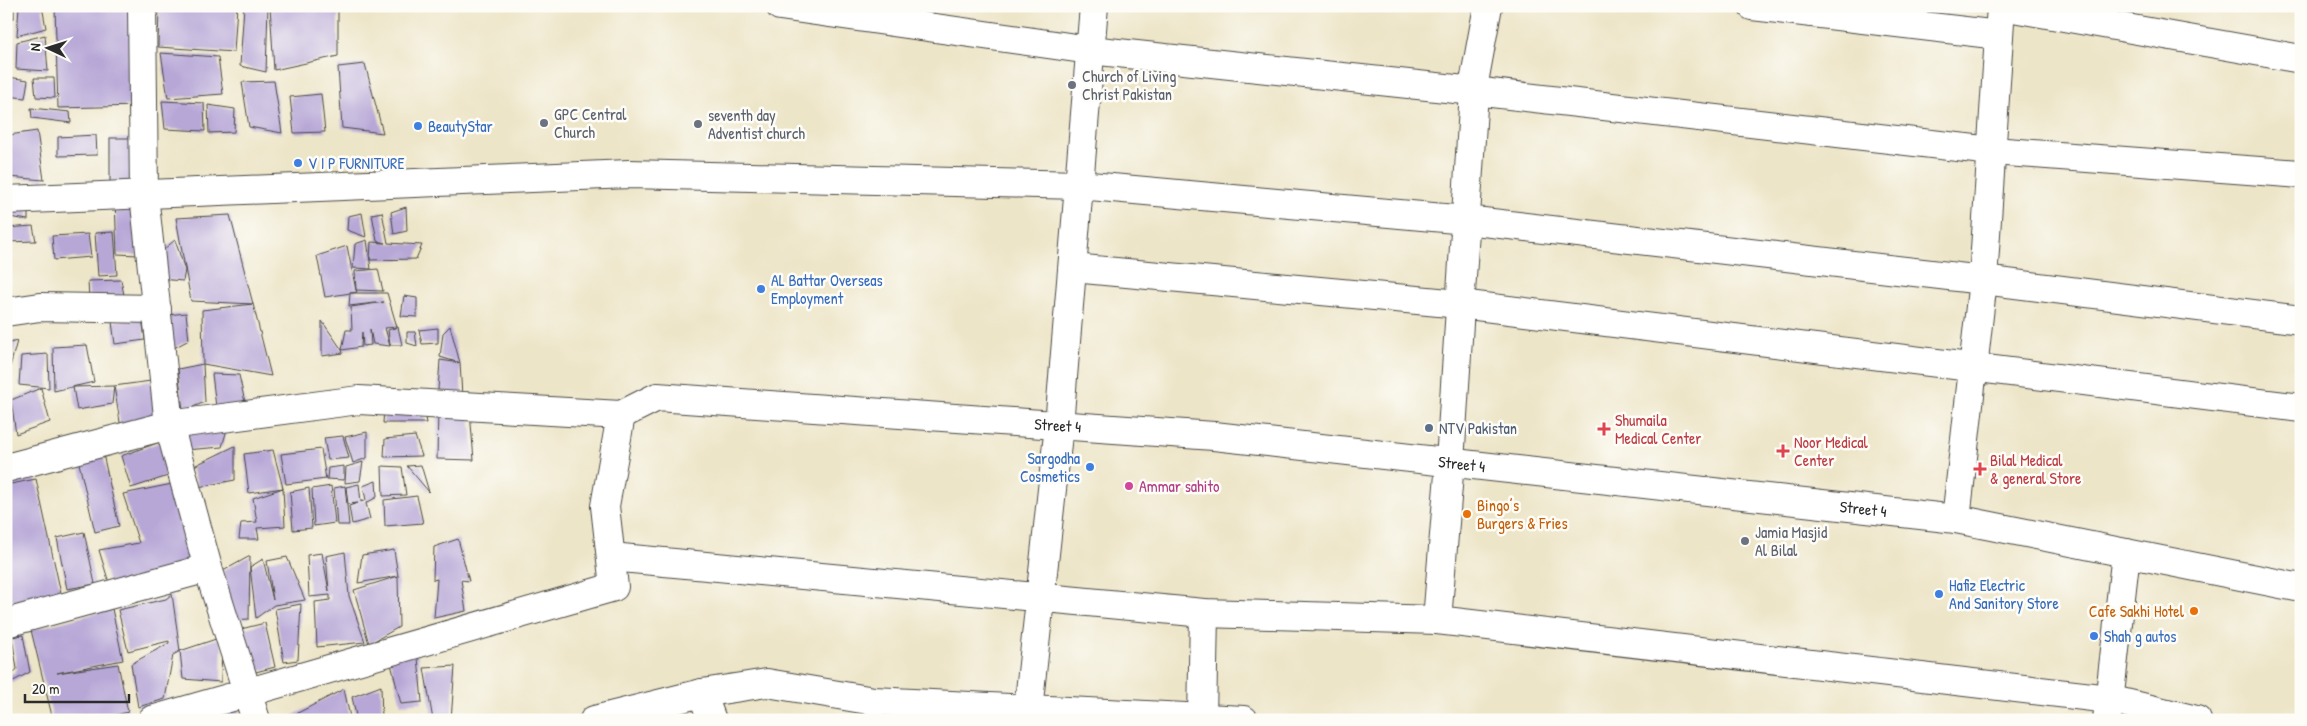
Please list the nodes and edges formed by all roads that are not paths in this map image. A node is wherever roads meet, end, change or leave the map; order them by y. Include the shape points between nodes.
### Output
1 (142, 6) edge
2 (780, 6) edge
3 (1094, 6) edge
4 (1488, 6) edge
5 (1752, 6) edge
6 (2002, 6) edge
7 (1999, 35) junction
8 (1090, 50) junction
9 (2301, 59) edge
10 (1474, 92) junction
11 (1992, 151) junction
12 (2301, 174) edge
13 (1079, 185) junction
14 (144, 195) junction
15 (6, 200) edge
16 (1466, 220) junction
17 (1073, 268) junction
18 (1983, 280) junction
19 (1460, 304) junction
20 (157, 308) junction
21 (6, 312) edge
22 (2301, 320) edge
23 (1972, 368) junction
24 (2301, 408) edge
25 (621, 415) junction
26 (169, 425) junction
27 (1059, 425) junction
28 (1450, 462) junction
29 (6, 468) edge
30 (1956, 519) junction
31 (2126, 553) junction
32 (611, 557) junction
33 (208, 568) junction
34 (2301, 588) edge
35 (1040, 597) junction
36 (1204, 613) junction
37 (1437, 620) junction
38 (6, 623) edge
39 (248, 693) junction
40 (702, 693) junction
41 (2108, 709) edge
42 (1028, 710) junction
43 (1202, 718) edge
44 (152, 720) edge
45 (256, 720) edge
46 (594, 720) edge
47 (712, 720) edge
48 (1244, 720) edge
49 (2197, 720) edge

1 - 14 street
2 - 8 street
3 - 8 street
4 - 10 street
5 - 7 street
6 - 7 street
6 - 9 street
7 - 11 street
8 - 10 street
8 - 13 street
10 - 11 street
10 - 16 street
11 - 12 street
11 - 18 street
13 - 14 street via 629,174
13 - 16 street
13 - 17 street
14 - 15 street
14 - 20 street
16 - 18 street
16 - 19 street
17 - 19 street
17 - 27 street
18 - 22 street
18 - 23 street
19 - 23 street
19 - 28 street
20 - 21 street via 40,307
20 - 26 street
23 - 24 street
23 - 30 street
25 - 26 street via 359,400
25 - 27 street, Street 4 via 657,397
25 - 32 street via 604,506
26 - 29 street
26 - 33 street
27 - 28 street, Street 4 via 1214,436
27 - 35 street
28 - 30 street, Street 4
28 - 37 street
30 - 31 street, Street 4
31 - 34 street, Street 4
31 - 41 street
32 - 35 street
32 - 39 street via 614,587
33 - 38 street
33 - 39 street
35 - 36 street
35 - 42 street
36 - 37 street
36 - 43 street
37 - 41 street
39 - 44 street
39 - 45 street
40 - 42 street via 768,683 874,701
40 - 46 street
40 - 47 street
41 - 49 street
42 - 43 street
43 - 48 street

